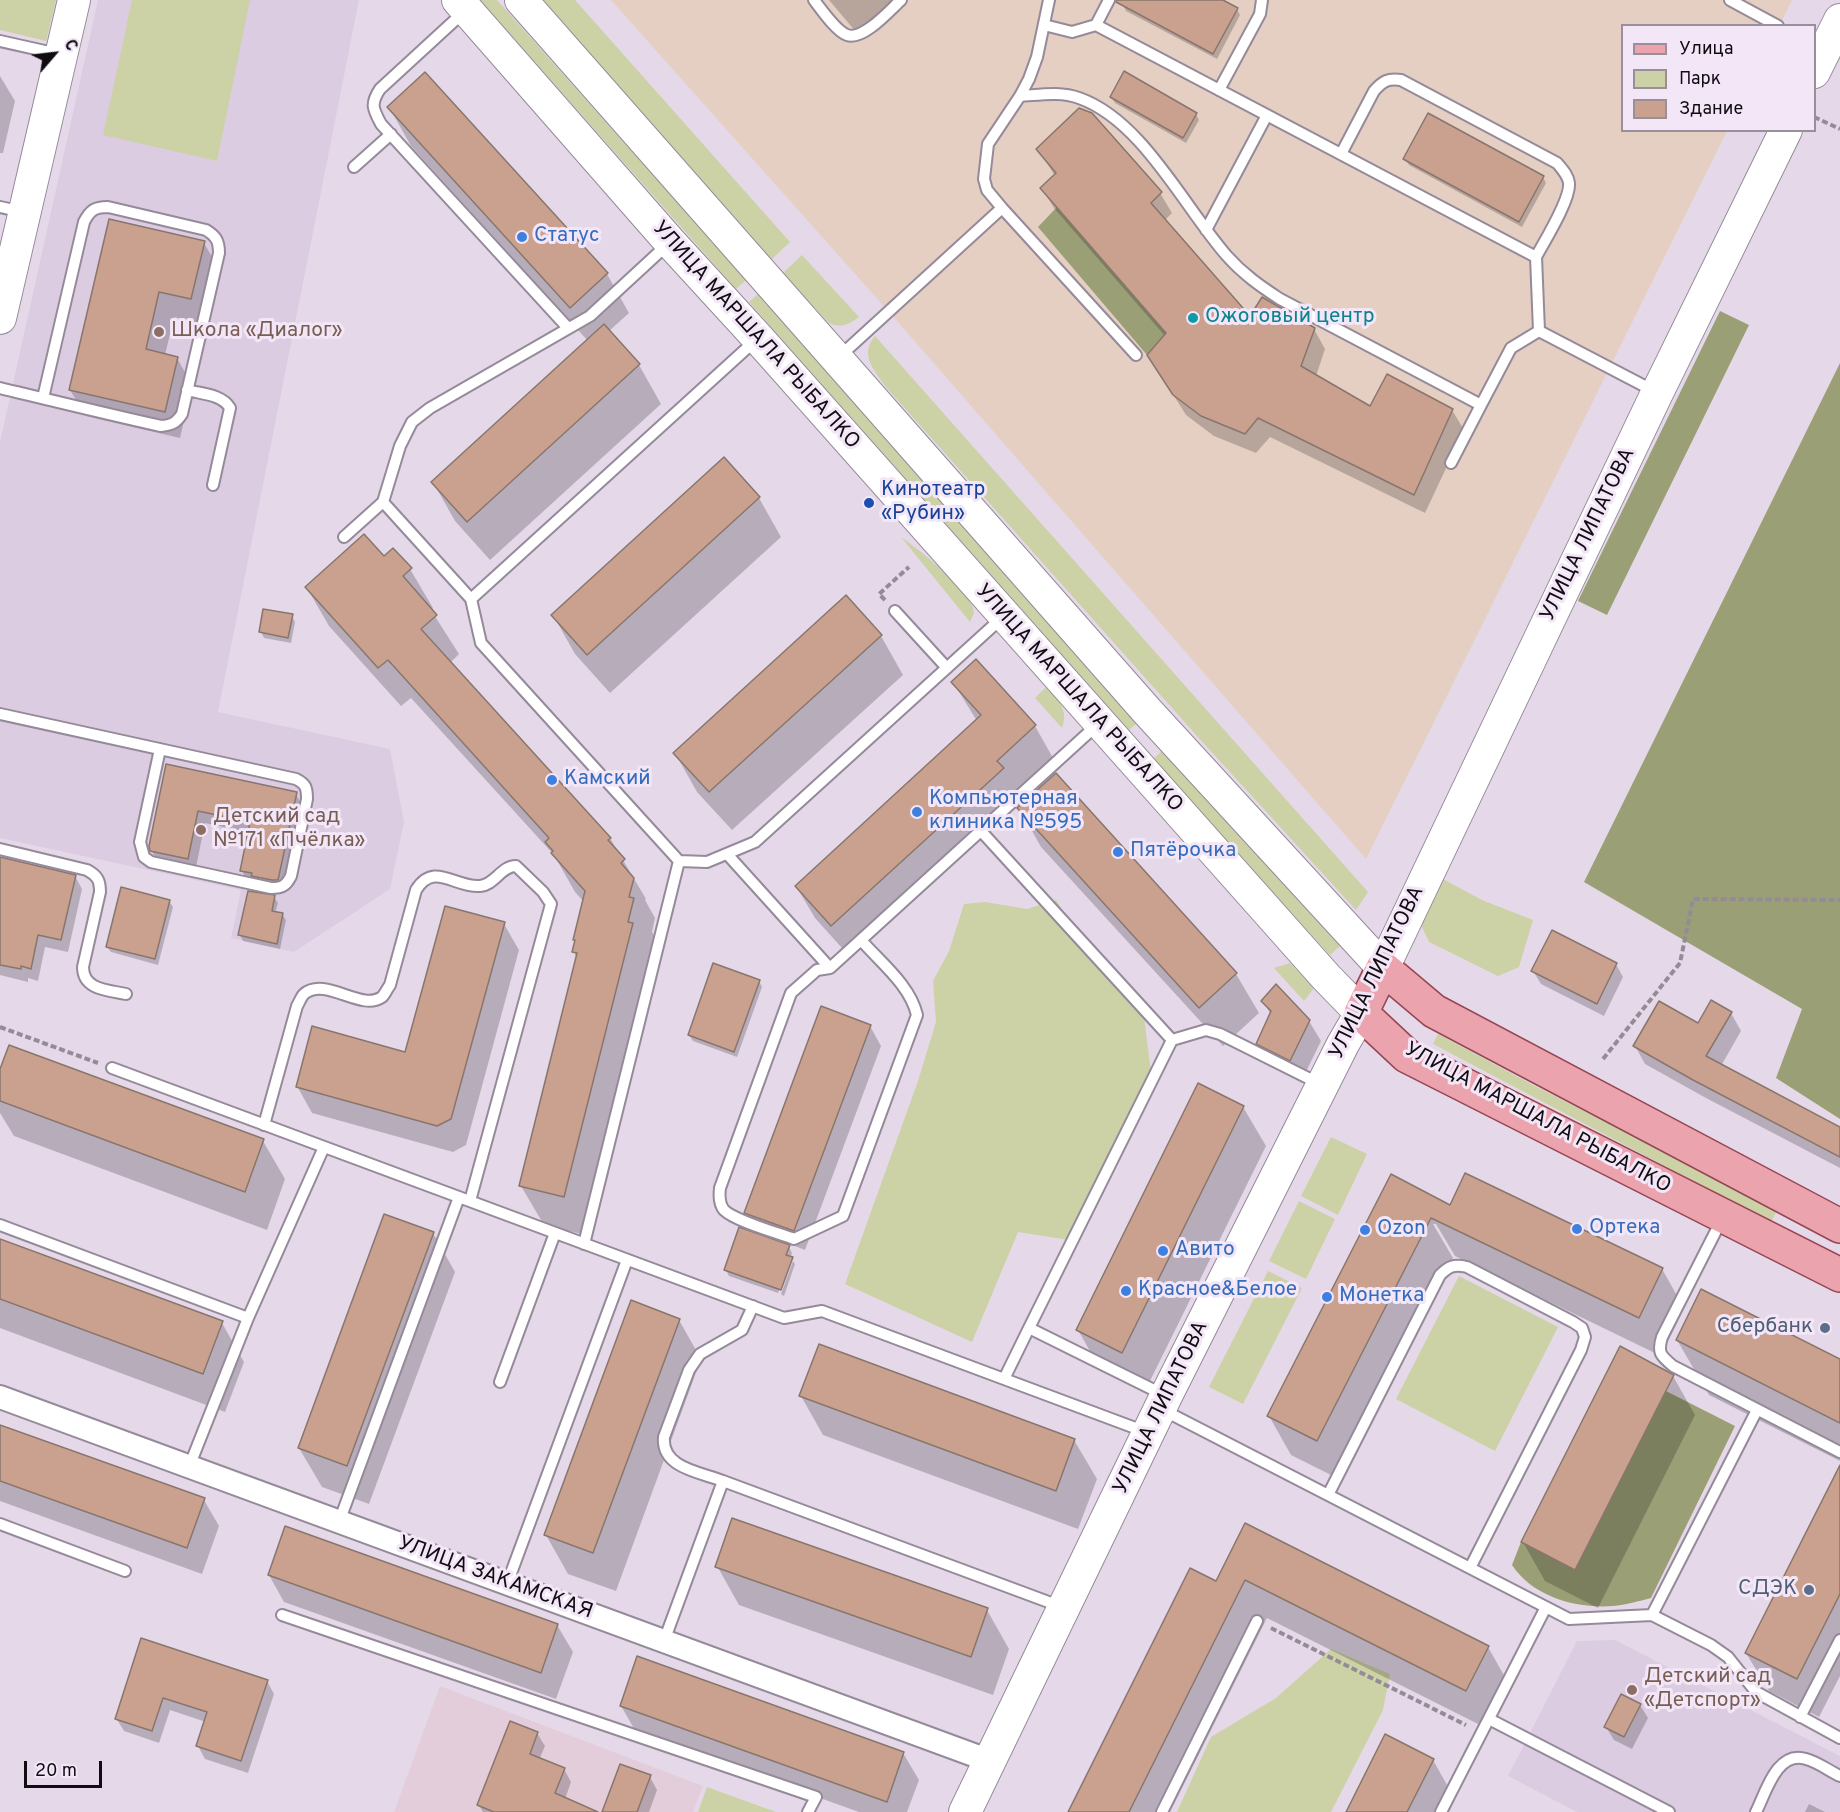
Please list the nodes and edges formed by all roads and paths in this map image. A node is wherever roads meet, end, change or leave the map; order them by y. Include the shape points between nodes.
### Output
1 (74, 0) edge
2 (521, 0) edge
3 (814, 0) edge
4 (901, 0) edge
5 (1049, 0) edge
6 (1109, 0) edge
7 (1262, 0) edge
8 (1730, 0) edge
9 (462, 5) edge
10 (1840, 20) edge
11 (1774, 24) edge
12 (1044, 25) junction
13 (1096, 25) junction
14 (0, 41) edge
15 (61, 54) junction
16 (1818, 56) edge
17 (1219, 90) junction
18 (1020, 96) junction
19 (1267, 115) junction
20 (1816, 117) edge
21 (1840, 129) edge
22 (1785, 132) edge
23 (391, 134) junction
24 (1341, 154) junction
25 (354, 167) dead end
26 (1002, 208) junction
27 (12, 209) edge
28 (1206, 230) junction
29 (670, 242) junction
30 (1536, 257) junction
31 (0, 318) edge
32 (568, 328) junction
33 (1539, 331) junction
34 (758, 338) junction
35 (1136, 355) dead end
36 (837, 359) junction
37 (0, 388) edge
38 (187, 390) junction
39 (1657, 393) junction
40 (43, 398) junction
41 (1481, 405) junction
42 (1450, 463) dead end
43 (213, 485) dead end
44 (383, 502) junction
45 (344, 537) dead end
46 (909, 567) dead end
47 (471, 599) junction
48 (895, 611) joint
49 (1004, 616) junction
50 (947, 668) junction
51 (1147, 711) junction
52 (0, 714) edge
53 (1108, 733) junction
54 (160, 749) junction
55 (981, 831) junction
56 (0, 849) edge
57 (727, 854) junction
58 (679, 861) junction
59 (1840, 900) edge
60 (861, 940) junction
61 (830, 968) junction
62 (1383, 968) junction
63 (126, 994) dead end
64 (1361, 1012) junction
65 (0, 1027) edge
66 (1172, 1040) junction
67 (1603, 1059) dead end
68 (112, 1068) joint
69 (1323, 1085) junction
70 (264, 1125) junction
71 (324, 1147) junction
72 (459, 1197) junction
73 (470, 1201) junction
74 (1724, 1216) junction
75 (1830, 1221) edge
76 (0, 1225) edge
77 (555, 1233) junction
78 (584, 1244) junction
79 (1803, 1256) junction
80 (627, 1260) junction
81 (1840, 1275) edge
82 (753, 1306) junction
83 (248, 1318) junction
84 (1029, 1328) junction
85 (1004, 1379) junction
86 (500, 1382) dead end
87 (0, 1397) edge
88 (1757, 1410) junction
89 (1158, 1413) junction
90 (1840, 1452) edge
91 (189, 1467) junction
92 (723, 1481) junction
93 (1328, 1495) junction
94 (339, 1522) junction
95 (0, 1524) edge
96 (1470, 1568) junction
97 (125, 1571) dead end
98 (507, 1584) junction
99 (1546, 1607) junction
100 (1064, 1608) junction
101 (282, 1615) dead end
102 (1652, 1615) junction
103 (1257, 1621) joint
104 (1840, 1640) edge
105 (664, 1641) junction
106 (1800, 1717) junction
107 (1489, 1719) junction
108 (1482, 1733) junction
109 (1840, 1738) edge
110 (990, 1761) junction
111 (1840, 1776) edge
112 (808, 1812) edge
113 (965, 1812) edge
114 (1162, 1812) edge
115 (1441, 1812) edge
116 (1669, 1812) edge
117 (1756, 1812) edge

1 - 15 main road
2 - 36 main road, УЛИЦА МАРШАЛА РЫБАЛКО
3 - 4 lane via 846,35 858,36
5 - 12 lane
6 - 13 lane
7 - 17 lane via 1260,14
8 - 11 lane
9 - 23 lane via 374,98 374,111
9 - 29 main road, УЛИЦА МАРШАЛА РЫБАЛКО
10 - 16 main road
12 - 13 lane via 1072,32
12 - 18 lane via 1037,57
13 - 17 lane
14 - 15 lane
15 - 27 main road
17 - 19 lane
18 - 26 lane via 988,144 984,179 987,190
18 - 28 lane via 1057,94 1104,110 1145,150
19 - 24 lane
19 - 28 lane
20 - 21 path
22 - 39 main road, УЛИЦА ЛИПАТОВА
23 - 25 lane
23 - 32 lane
24 - 30 lane
24 - 30 lane via 1374,91 1391,78 1401,80 1557,163 1566,173 1570,185 1566,198
26 - 35 lane
26 - 36 lane
27 - 31 main road
28 - 41 lane via 1248,278 1280,299
29 - 32 lane via 590,316
29 - 34 main road, УЛИЦА МАРШАЛА РЫБАЛКО
30 - 33 lane
32 - 44 lane via 412,422 400,446
33 - 39 lane
33 - 41 lane via 1511,348
34 - 47 lane
34 - 49 main road, УЛИЦА МАРШАЛА РЫБАЛКО
36 - 51 main road, УЛИЦА МАРШАЛА РЫБАЛКО
37 - 40 lane
38 - 40 lane via 182,414 170,426
38 - 40 lane via 219,243 206,230 98,207 89,212 84,222
38 - 43 lane via 221,398 230,408
39 - 62 main road, УЛИЦА ЛИПАТОВА
41 - 42 lane
44 - 45 lane
44 - 47 lane
46 - 48 path via 879,594
47 - 58 lane via 481,643
48 - 50 lane
49 - 50 lane
49 - 53 main road, УЛИЦА МАРШАЛА РЫБАЛКО
50 - 57 lane via 755,842
51 - 53 main road via 1143,737
51 - 62 main road, УЛИЦА МАРШАЛА РЫБАЛКО
52 - 54 lane
53 - 55 lane
53 - 64 main road, УЛИЦА МАРШАЛА РЫБАЛКО via 1326,978
54 - 54 lane via 303,782 308,799 287,884 271,888 151,862 144,857 140,842
55 - 60 lane
55 - 66 lane
56 - 63 lane via 95,874 100,892 83,974 96,987
57 - 58 lane via 707,862
57 - 61 lane
58 - 78 lane
59 - 67 path via 1693,899 1680,963
60 - 61 lane
60 - 61 lane via 914,1000 917,1015 843,1216 794,1239 732,1216 723,1209 720,1188 791,993 817,970
62 - 64 main road, УЛИЦА ЛИПАТОВА
62 - 75 main road, УЛИЦА МАРШАЛА РЫБАЛКО via 1434,1011
64 - 69 main road, УЛИЦА ЛИПАТОВА
64 - 74 main road, УЛИЦА МАРШАЛА РЫБАЛКО via 1407,1056
65 - 68 path
66 - 69 lane via 1206,1030 1220,1034
66 - 84 lane
68 - 70 lane
69 - 89 main road, УЛИЦА ЛИПАТОВА
70 - 71 lane
70 - 73 lane via 297,1006 304,995 315,989 362,1000 383,996 390,985 416,890 422,881 429,876 487,885 510,866 516,866 551,904
71 - 72 lane
71 - 83 lane
72 - 73 lane
72 - 94 lane
73 - 77 lane
74 - 79 main road, УЛИЦА МАРШАЛА РЫБАЛКО
74 - 88 lane via 1659,1347 1662,1357 1673,1366
75 - 79 main road via 1810,1213 1791,1218 1786,1235
76 - 83 lane
77 - 78 lane
77 - 86 lane
78 - 80 lane
79 - 81 main road, УЛИЦА МАРШАЛА РЫБАЛКО
80 - 82 lane
80 - 98 lane
82 - 85 lane via 784,1318 822,1311
82 - 92 lane via 742,1330 700,1354 689,1370 664,1437 667,1456 675,1463
83 - 91 lane
84 - 85 lane
84 - 89 lane
85 - 89 lane
87 - 91 street, УЛИЦА ЗАКАМСКАЯ
88 - 90 lane
88 - 102 lane
89 - 93 lane
89 - 100 main road, УЛИЦА ЛИПАТОВА
91 - 94 street, УЛИЦА ЗАКАМСКАЯ
92 - 100 lane
92 - 105 lane
93 - 96 lane
93 - 96 lane via 1440,1275 1456,1264 1467,1267 1573,1322 1582,1328 1585,1337
94 - 98 street, УЛИЦА ЗАКАМСКАЯ
95 - 97 lane
96 - 99 lane
98 - 105 street, УЛИЦА ЗАКАМСКАЯ
99 - 102 lane via 1569,1619
99 - 107 lane
100 - 110 main road, УЛИЦА ЛИПАТОВА
101 - 112 lane via 816,1797
102 - 106 lane via 1728,1657 1756,1692
103 - 108 path
103 - 114 lane
104 - 106 lane
105 - 110 street, УЛИЦА ЗАКАМСКАЯ
106 - 109 lane
107 - 108 lane
107 - 116 lane
108 - 115 lane
110 - 113 main road, УЛИЦА ЛИПАТОВА
111 - 117 lane via 1807,1759 1794,1757 1778,1768

